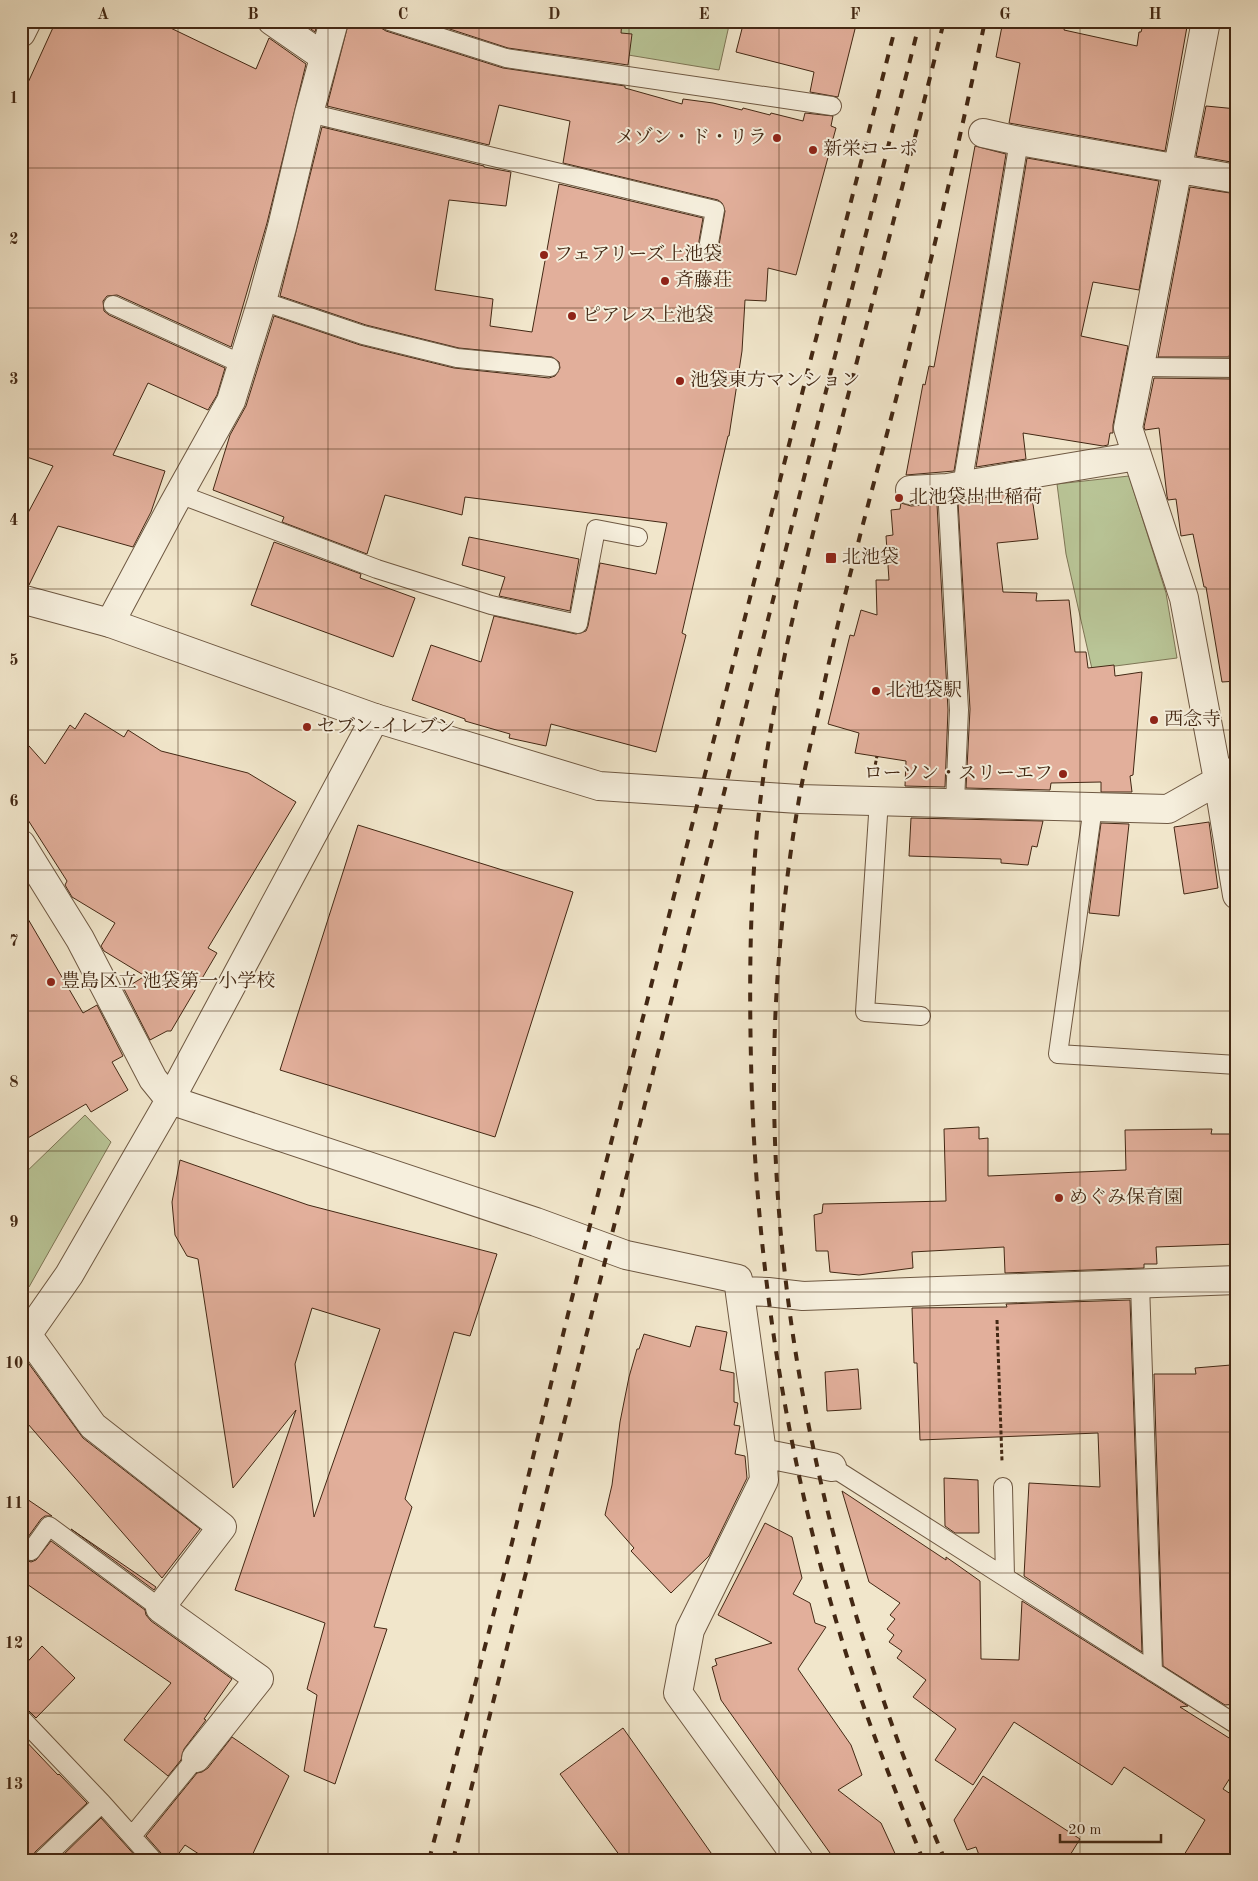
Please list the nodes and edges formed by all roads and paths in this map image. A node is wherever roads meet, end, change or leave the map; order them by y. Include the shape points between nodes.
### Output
1 (272, 21) edge
2 (334, 21) edge
3 (389, 21) edge
4 (1206, 21) edge
5 (324, 57) junction
6 (832, 106) dead end
7 (309, 113) junction
8 (983, 133) dead end
9 (1019, 141) junction
10 (1179, 169) junction
11 (1237, 179) edge
12 (708, 243) dead end
13 (262, 301) junction
14 (113, 305) dead end
15 (242, 364) junction
16 (550, 367) dead end
17 (1140, 367) junction
18 (1237, 368) edge
19 (1137, 456) junction
20 (955, 487) junction
21 (910, 490) dead end
22 (180, 494) junction
23 (638, 537) dead end
24 (21, 599) edge
25 (110, 623) junction
26 (375, 718) junction
27 (1228, 775) edge
28 (880, 800) junction
29 (955, 802) junction
30 (1093, 807) junction
31 (21, 844) edge
32 (1237, 895) edge
33 (921, 1016) dead end
34 (1237, 1065) edge
35 (170, 1100) junction
36 (1237, 1280) edge
37 (1140, 1284) junction
38 (995, 1289) junction
39 (740, 1291) junction
40 (23, 1334) edge
41 (762, 1453) junction
42 (832, 1467) joint
43 (1003, 1487) joint
44 (21, 1546) edge
45 (1005, 1577) junction
46 (160, 1608) junction
47 (1154, 1672) junction
48 (21, 1718) edge
49 (1237, 1725) edge
50 (196, 1758) joint
51 (102, 1803) junction
52 (132, 1836) junction
53 (42, 1860) edge
54 (153, 1860) edge
55 (799, 1860) edge

1 - 5 street
2 - 5 street
3 - 6 lane via 506,58
4 - 10 street
5 - 7 street
7 - 12 lane via 715,210
7 - 13 street
8 - 9 street
9 - 10 street
9 - 20 lane
10 - 11 street
10 - 17 street
13 - 15 street
13 - 16 lane via 363,335 457,358
14 - 15 lane
15 - 22 street via 231,401
17 - 18 lane
17 - 19 street via 1128,428
19 - 20 street
19 - 27 street via 1184,598
20 - 21 street
20 - 29 lane via 960,710
22 - 23 lane via 377,569 491,605 578,624 596,530
22 - 25 street
24 - 25 street
25 - 26 street
26 - 28 street via 599,786 798,800
26 - 35 street
27 - 30 street via 1168,809
27 - 32 street
28 - 29 street
28 - 33 lane via 865,1012
29 - 30 street
30 - 34 lane via 1058,1054
31 - 35 street via 80,939 153,1078
35 - 39 street via 626,1255 738,1279
35 - 40 street via 69,1276
36 - 37 street
37 - 38 street
37 - 47 lane
38 - 39 street via 803,1296
38 - 43 path
39 - 41 street
40 - 46 street via 93,1426 222,1527
41 - 42 street
41 - 55 street via 764,1480 690,1630 678,1692
42 - 45 lane
43 - 45 lane
44 - 46 lane via 31,1551 49,1526
45 - 47 lane
46 - 50 street via 260,1679
47 - 49 lane
48 - 51 lane
50 - 52 lane
51 - 52 lane
51 - 53 lane
52 - 54 lane

